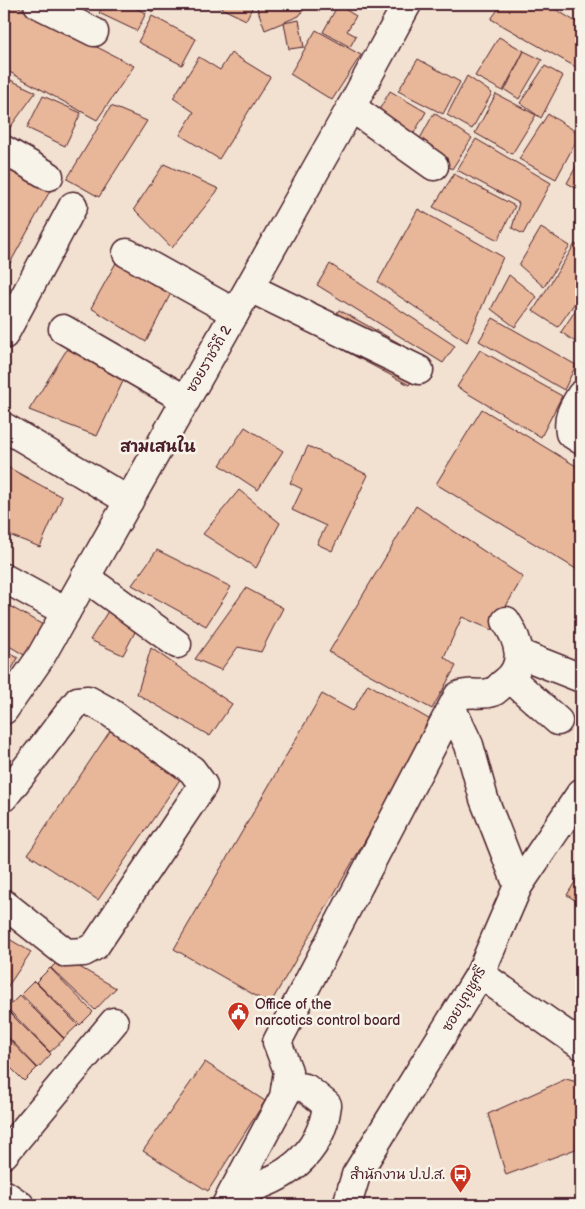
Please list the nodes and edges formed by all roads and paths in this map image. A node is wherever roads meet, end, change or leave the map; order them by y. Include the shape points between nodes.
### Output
1 (38, 4) edge
2 (407, 4) edge
3 (94, 32) dead end
4 (352, 107) junction
5 (4, 150) edge
6 (434, 166) dead end
7 (49, 176) dead end
8 (73, 206) dead end
9 (127, 253) dead end
10 (250, 288) junction
11 (235, 313) junction
12 (63, 329) dead end
13 (4, 334) edge
14 (419, 370) dead end
15 (581, 395) edge
16 (186, 400) junction
17 (4, 427) edge
18 (581, 440) edge
19 (129, 501) junction
20 (86, 577) junction
21 (4, 578) edge
22 (66, 612) junction
23 (506, 621) dead end
24 (177, 644) dead end
25 (515, 666) junction
26 (581, 678) edge
27 (452, 709) junction
28 (4, 710) edge
29 (558, 721) dead end
30 (581, 792) edge
31 (4, 797) edge
32 (518, 886) junction
33 (4, 904) edge
34 (480, 974) junction
35 (114, 1022) dead end
36 (581, 1046) edge
37 (286, 1085) junction
38 (4, 1154) edge
39 (4, 1194) edge
40 (230, 1199) edge
41 (20, 1205) edge
42 (347, 1205) edge

1 - 3 main road
2 - 4 main road, ซอยราชวิถี 2
4 - 6 main road
4 - 10 main road, ซอยราชวิถี 2
5 - 7 main road
8 - 13 main road
9 - 11 main road
10 - 11 main road, ซอยราชวิถี 2
10 - 14 main road
11 - 16 main road, ซอยราชวิถี 2
12 - 16 main road
15 - 18 main road via 570,412 568,422 570,433
16 - 19 main road, ซอยราชวิถี 2
17 - 19 main road
19 - 20 main road, ซอยราชวิถี 2
20 - 22 main road, ซอยราชวิถี 2
20 - 24 main road
21 - 22 main road
22 - 28 main road, ซอยราชวิถี 2 via 40,658
23 - 25 main road via 516,636
25 - 26 main road
25 - 27 main road via 492,692 465,693 458,696
25 - 29 main road
27 - 32 main road via 469,745 484,799
27 - 37 main road via 277,1042 288,1071
30 - 32 main road, ซอยบุญชูศรี
31 - 33 main road via 78,701 88,700 192,770 203,786 95,946 84,952 66,953
32 - 34 main road, ซอยบุญชูศรี
34 - 36 main road
34 - 42 main road, ซอยบุญชูศรี via 356,1176
35 - 38 main road
37 - 40 main road via 284,1097
37 - 40 main road via 306,1088 327,1105 322,1126 309,1151 286,1174
39 - 41 main road

